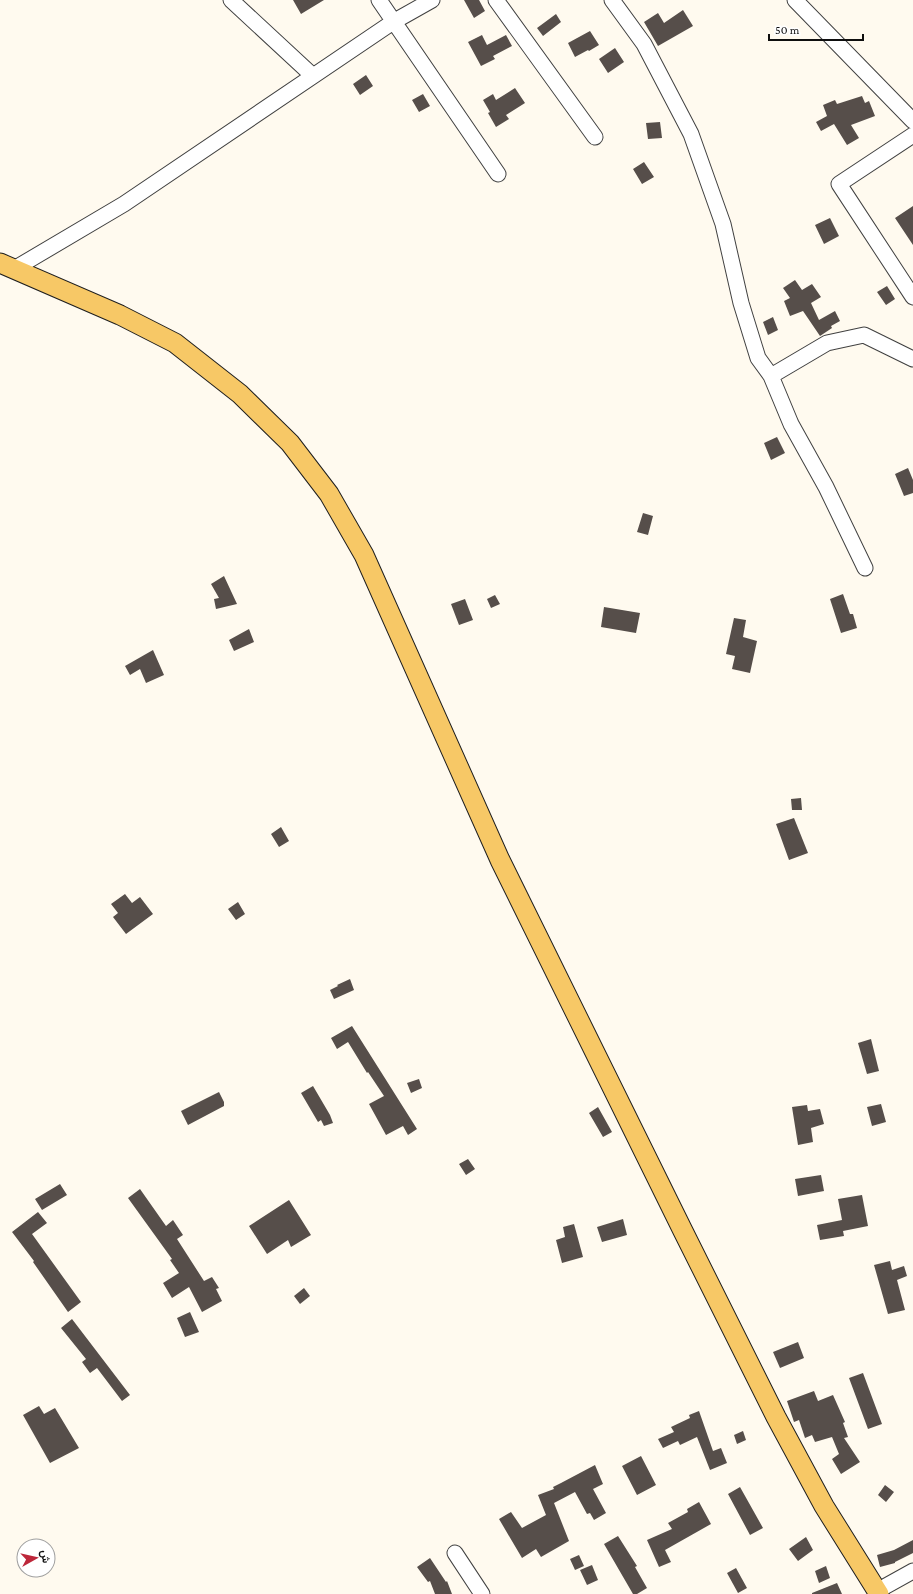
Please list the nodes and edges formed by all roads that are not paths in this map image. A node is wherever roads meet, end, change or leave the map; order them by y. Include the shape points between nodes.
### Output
1 (231, 0) edge
2 (379, 0) edge
3 (432, 0) edge
4 (496, 0) edge
5 (612, 0) edge
6 (795, 0) edge
7 (393, 22) junction
8 (313, 76) junction
9 (913, 121) edge
10 (913, 135) edge
11 (595, 137) dead end
12 (498, 174) dead end
13 (7, 266) edge
14 (913, 297) edge
15 (913, 360) edge
16 (771, 376) junction
17 (865, 568) dead end
18 (455, 1553) dead end
19 (913, 1571) edge
20 (878, 1593) edge
21 (482, 1594) edge

1 - 8 street
2 - 7 street
3 - 7 street
4 - 11 street
5 - 16 street via 644,44 691,134 723,224 740,303 758,358
6 - 9 street
7 - 8 street
7 - 12 street
8 - 13 street via 124,204
10 - 14 street via 840,184
13 - 20 main road via 120,315 175,343 240,394 290,443 329,494 364,555 500,860 683,1231 776,1417 824,1506
15 - 16 street via 864,335 827,343
16 - 17 street via 791,424 826,487
18 - 21 street
19 - 20 street

